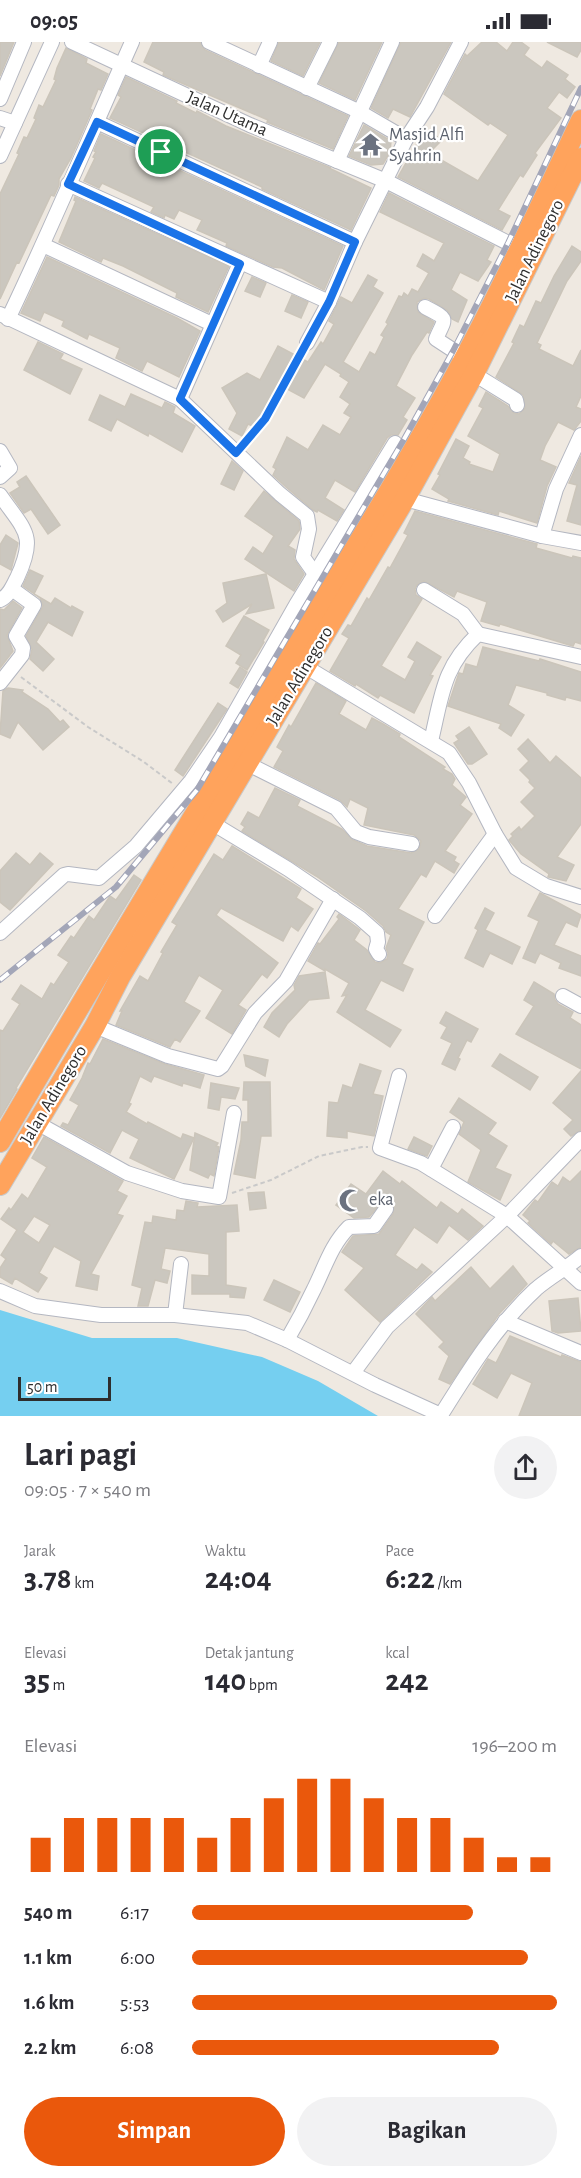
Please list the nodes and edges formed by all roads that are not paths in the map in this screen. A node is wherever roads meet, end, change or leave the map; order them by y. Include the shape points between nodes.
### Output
1 (24, 42) edge
2 (52, 42) edge
3 (72, 42) edge
4 (132, 42) edge
5 (209, 42) edge
6 (270, 42) edge
7 (330, 42) edge
8 (392, 42) edge
9 (461, 42) edge
10 (121, 66) junction
11 (259, 66) junction
12 (307, 88) junction
13 (0, 99) edge
14 (358, 111) junction
15 (0, 118) edge
16 (581, 120) edge
17 (97, 122) junction
18 (15, 123) junction
19 (406, 139) junction
20 (0, 156) edge
21 (581, 158) edge
22 (337, 160) junction
23 (386, 181) junction
24 (68, 184) junction
25 (355, 242) junction
26 (43, 245) junction
27 (520, 249) junction
28 (240, 264) junction
29 (329, 302) junction
30 (424, 307) dead end
31 (4, 316) edge
32 (212, 324) junction
33 (307, 343) road end
34 (469, 366) junction
35 (180, 399) junction
36 (517, 405) dead end
37 (581, 435) edge
38 (395, 442) dead end
39 (0, 451) edge
40 (577, 452) edge
41 (0, 477) edge
42 (0, 495) edge
43 (405, 498) junction
44 (542, 536) junction
45 (581, 543) edge
46 (315, 574) junction
47 (12, 589) junction
48 (424, 590) dead end
49 (0, 600) edge
50 (296, 605) junction
51 (315, 616) junction
52 (478, 634) junction
53 (581, 657) edge
54 (306, 667) junction
55 (0, 683) edge
56 (431, 741) junction
57 (248, 764) junction
58 (212, 823) junction
59 (495, 834) junction
60 (412, 844) dead end
61 (581, 897) edge
62 (333, 899) junction
63 (435, 916) dead end
64 (0, 933) edge
65 (122, 935) junction
66 (139, 947) junction
67 (379, 954) dead end
68 (102, 966) junction
69 (120, 977) junction
70 (563, 996) dead end
71 (581, 1006) edge
72 (95, 1026) junction
73 (399, 1076) dead end
74 (234, 1113) dead end
75 (37, 1123) junction
76 (453, 1127) dead end
77 (581, 1139) edge
78 (0, 1142) edge
79 (431, 1169) junction
80 (0, 1185) edge
81 (386, 1209) dead end
82 (507, 1216) junction
83 (581, 1256) edge
84 (181, 1264) dead end
85 (566, 1268) junction
86 (581, 1282) edge
87 (0, 1291) edge
88 (175, 1315) junction
89 (505, 1320) junction
90 (287, 1340) junction
91 (581, 1353) edge
92 (353, 1373) junction
93 (444, 1415) edge

1 - 13 street
2 - 18 street
3 - 10 street, Jalan Utama
4 - 10 street
5 - 11 street
6 - 11 street
7 - 12 street
8 - 14 street
9 - 19 street
10 - 17 street
10 - 22 street, Jalan Utama
11 - 12 street
12 - 14 street
14 - 19 street
14 - 22 street
15 - 18 street
16 - 27 highway, Jalan Adinegoro
17 - 24 street
17 - 25 street
18 - 20 street
19 - 23 street
21 - 34 highway, Jalan Adinegoro
22 - 23 street, Jalan Utama
23 - 25 street
23 - 27 street, Jalan Utama
24 - 26 street
24 - 28 street
25 - 29 street
26 - 31 street
26 - 32 street
27 - 34 highway, Jalan Adinegoro
28 - 29 street
28 - 32 street
29 - 33 street
30 - 34 street via 444,320 436,339
31 - 35 street
32 - 35 street
34 - 36 street via 516,400
34 - 43 highway, Jalan Adinegoro
34 - 51 highway, Jalan Adinegoro
35 - 46 street via 306,516 309,529 303,557
37 - 40 street
38 - 46 street
39 - 41 street via 10,468
40 - 44 street via 556,489
42 - 47 street via 25,531 28,544
43 - 44 street
43 - 54 highway, Jalan Adinegoro
44 - 45 street
46 - 50 street
47 - 49 street
47 - 55 street via 33,605 16,636 23,651
48 - 52 street via 463,614
50 - 51 street
50 - 64 street via 221,737 183,791 136,846 99,878 64,875
51 - 65 highway, Jalan Adinegoro
52 - 53 street
52 - 56 street via 458,655 444,683
54 - 56 street
54 - 57 highway, Jalan Adinegoro
56 - 59 street via 449,753
57 - 58 highway, Jalan Adinegoro
57 - 60 street via 336,808 356,832
58 - 62 street
58 - 66 highway, Jalan Adinegoro
59 - 61 street via 516,868 546,886
59 - 63 street
62 - 67 street via 377,933
62 - 72 street via 286,981 245,1027 218,1069 168,1056
65 - 66 highway via 129,945
65 - 68 highway, Jalan Adinegoro
66 - 69 highway, Jalan Adinegoro
68 - 69 highway via 107,965
68 - 78 highway, Jalan Adinegoro
69 - 72 highway, Jalan Adinegoro
70 - 71 street
72 - 75 highway, Jalan Adinegoro
73 - 79 street via 380,1148
74 - 75 street via 219,1197 182,1191 127,1173
75 - 80 highway, Jalan Adinegoro
76 - 79 street
77 - 82 street
79 - 82 street
81 - 90 street via 374,1226 349,1227 340,1237
82 - 85 street
82 - 92 street via 387,1327
83 - 85 street
84 - 88 street
85 - 86 street
85 - 89 street via 538,1287
87 - 88 street via 35,1306 101,1316
88 - 90 street via 247,1323
89 - 91 street
89 - 93 street via 471,1366
90 - 92 street
92 - 93 street

